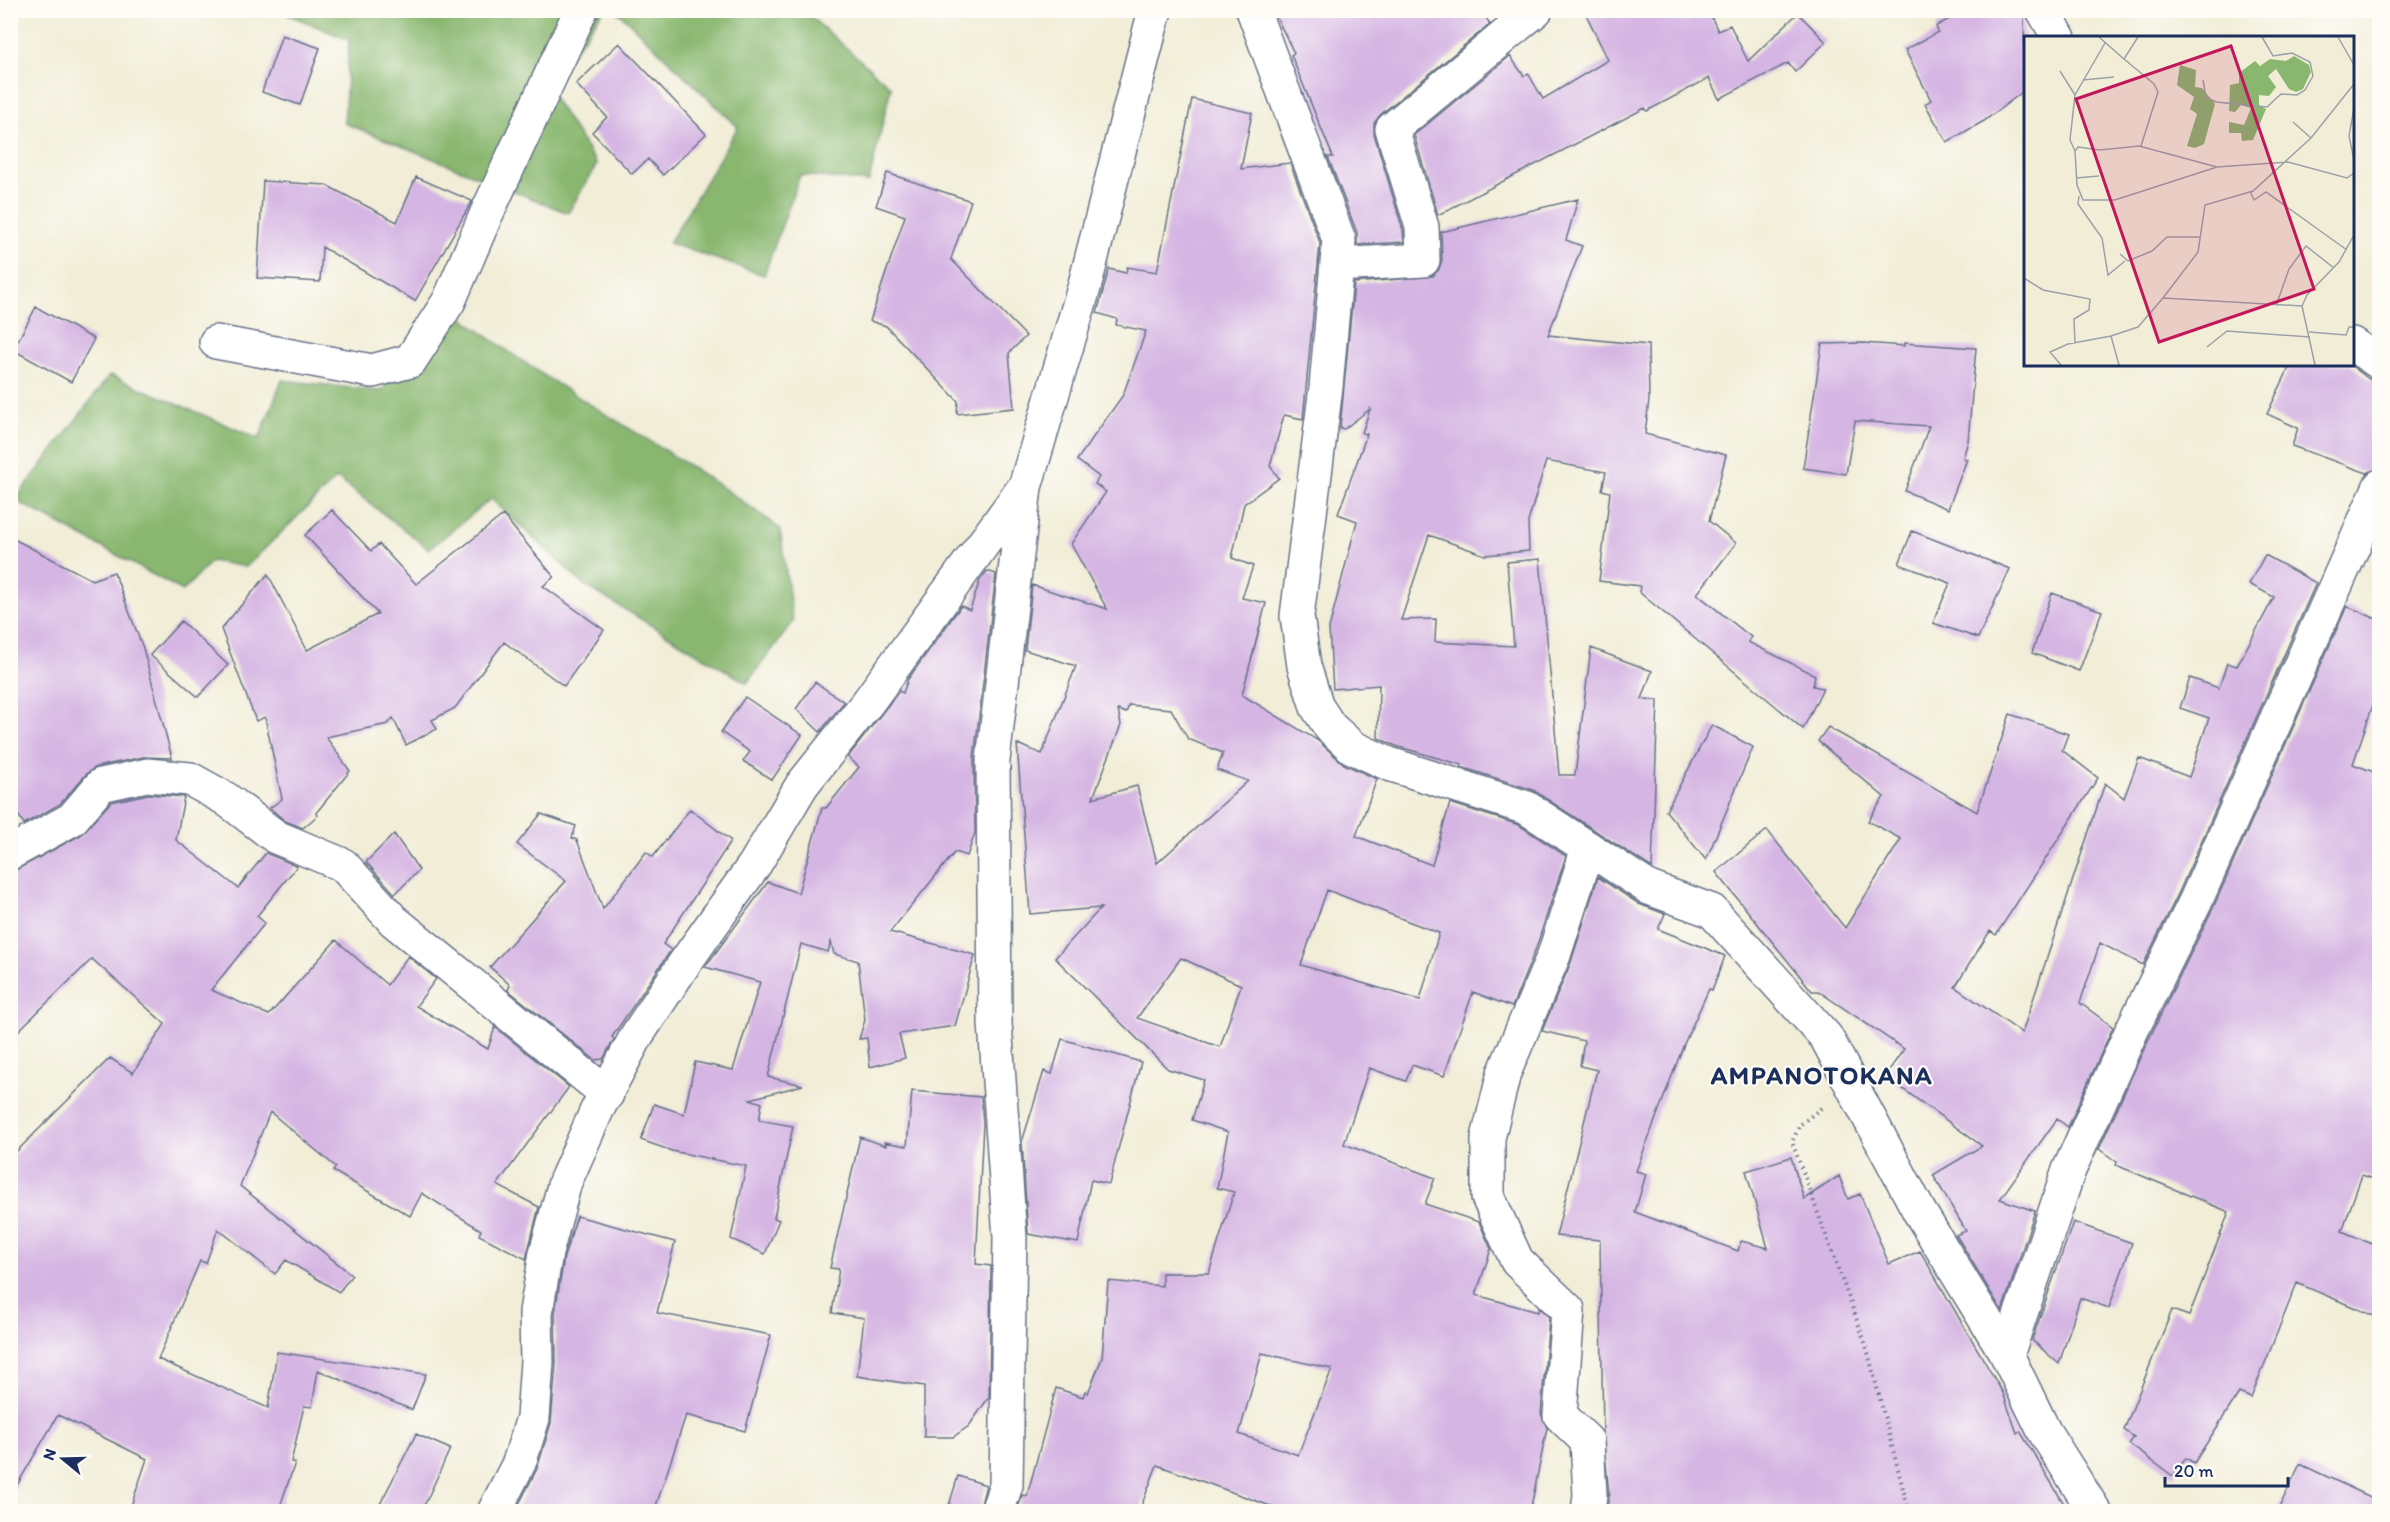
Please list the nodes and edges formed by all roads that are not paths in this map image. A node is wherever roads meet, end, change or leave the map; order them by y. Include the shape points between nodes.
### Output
1 (581, 10) edge
2 (1155, 10) edge
3 (1253, 10) edge
4 (1536, 10) edge
5 (2043, 10) edge
6 (2058, 36) edge
7 (1337, 265) junction
8 (216, 342) dead end
9 (2354, 345) edge
10 (2379, 363) edge
11 (2379, 486) edge
12 (1025, 487) junction
13 (1588, 848) junction
14 (10, 853) edge
15 (606, 1094) junction
16 (2007, 1355) junction
17 (494, 1512) edge
18 (997, 1512) edge
19 (1588, 1512) edge
20 (2095, 1512) edge

1 - 8 street via 449,301 410,361 372,370
2 - 12 street via 1084,288
3 - 7 street via 1339,240
4 - 7 street via 1392,129 1422,226 1423,260
5 - 6 street
7 - 13 street via 1297,616 1304,666 1317,707 1330,727 1352,747 1389,764 1527,808
9 - 10 street
11 - 16 street via 2196,900 2069,1170
12 - 15 street via 868,702 802,785 754,864 637,1035
12 - 18 street via 993,760 995,1023 1010,1238 1006,1485
13 - 16 street via 1649,888 1712,910 1826,1037 1919,1211
13 - 19 street via 1554,955 1504,1072 1488,1138 1488,1197 1516,1261 1568,1310 1560,1415 1587,1441
14 - 15 street via 72,819 101,785 147,776 190,779 226,799 276,837 343,865 394,921
15 - 17 street via 565,1182 546,1253 536,1312 533,1418 519,1463
16 - 20 street via 2044,1431

